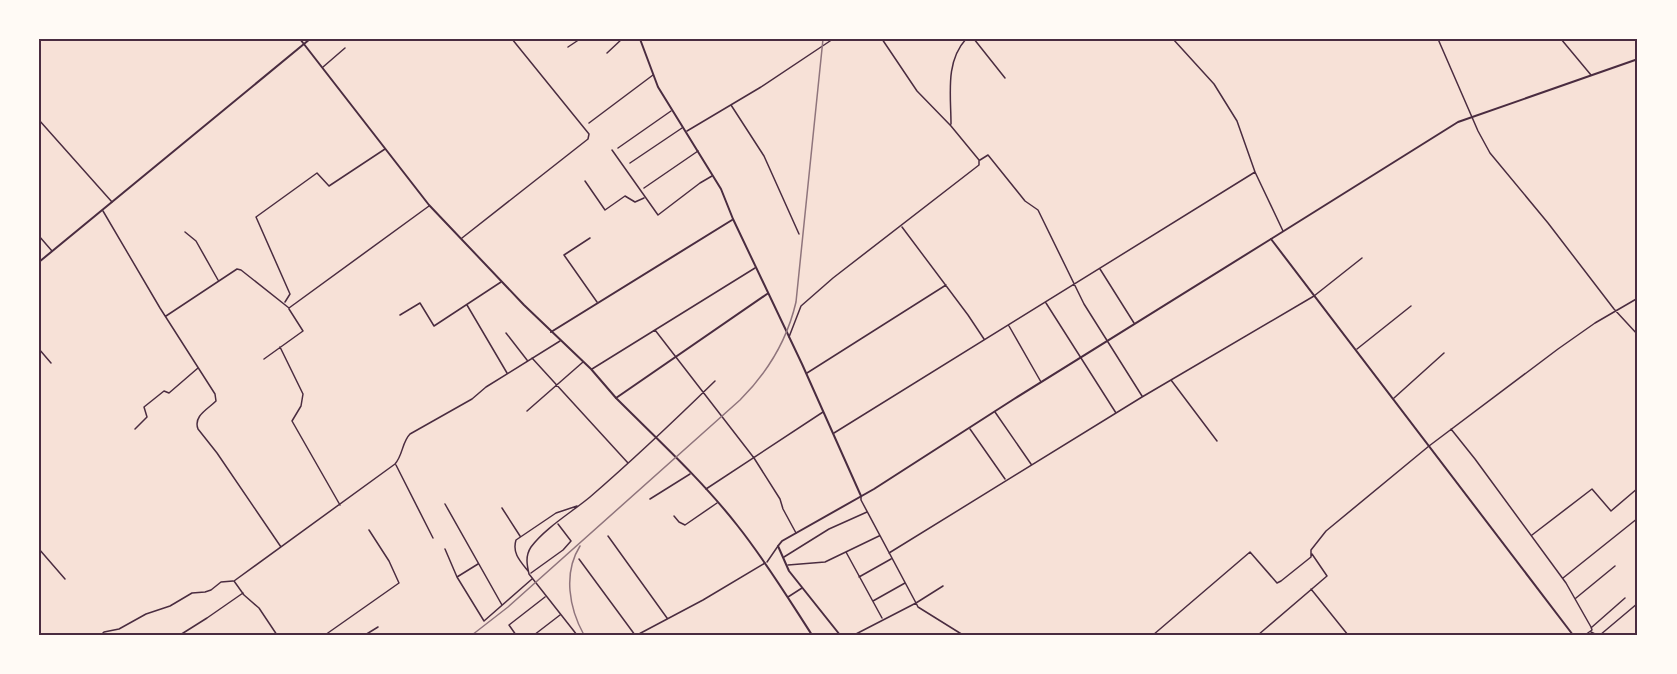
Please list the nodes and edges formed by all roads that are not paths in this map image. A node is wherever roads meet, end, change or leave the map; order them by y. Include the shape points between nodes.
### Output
1 (300, 39) edge
2 (310, 39) edge
3 (512, 39) edge
4 (580, 39) edge
5 (622, 39) edge
6 (640, 39) edge
7 (833, 39) edge
8 (882, 39) edge
9 (966, 39) edge
10 (974, 39) edge
11 (1173, 39) edge
12 (1438, 39) edge
13 (1561, 39) edge
14 (304, 44) junction
15 (568, 47) dead end
16 (345, 48) dead end
17 (607, 53) dead end
18 (1638, 59) edge
19 (323, 68) junction
20 (653, 74) junction
21 (1592, 75) junction
22 (1005, 78) dead end
23 (730, 104) junction
24 (673, 109) junction
25 (1472, 116) junction
26 (39, 120) edge
27 (589, 123) dead end
28 (951, 126) junction
29 (684, 127) junction
30 (687, 132) junction
31 (386, 148) junction
32 (618, 148) dead end
33 (612, 150) dead end
34 (698, 150) junction
35 (979, 160) junction
36 (630, 163) dead end
37 (1255, 171) junction
38 (714, 175) junction
39 (585, 181) dead end
40 (644, 188) dead end
41 (645, 197) junction
42 (112, 203) junction
43 (429, 205) junction
44 (102, 210) junction
45 (733, 219) junction
46 (901, 226) junction
47 (1284, 231) junction
48 (185, 232) dead end
49 (800, 234) dead end
50 (39, 236) edge
51 (590, 238) dead end
52 (462, 239) junction
53 (1271, 239) junction
54 (52, 251) junction
55 (1362, 258) dead end
56 (39, 262) edge
57 (755, 267) junction
58 (1100, 269) junction
59 (219, 281) junction
60 (502, 281) junction
61 (946, 285) junction
62 (1074, 285) junction
63 (768, 294) junction
64 (1314, 296) junction
65 (1638, 298) edge
66 (1046, 302) junction
67 (285, 303) junction
68 (598, 303) junction
69 (466, 304) junction
70 (1411, 306) dead end
71 (289, 308) junction
72 (1616, 311) junction
73 (400, 315) dead end
74 (166, 316) junction
75 (1135, 324) junction
76 (1008, 326) junction
77 (655, 330) junction
78 (551, 332) junction
79 (506, 333) dead end
80 (1638, 335) edge
81 (789, 338) junction
82 (985, 340) junction
83 (561, 341) junction
84 (1107, 341) junction
85 (280, 347) junction
86 (39, 349) edge
87 (1357, 350) junction
88 (1444, 353) dead end
89 (675, 357) junction
90 (532, 358) junction
91 (1080, 358) junction
92 (264, 359) dead end
93 (528, 361) junction
94 (583, 362) junction
95 (51, 363) dead end
96 (198, 368) junction
97 (591, 369) junction
98 (507, 374) junction
99 (806, 374) junction
100 (1171, 380) junction
101 (715, 381) dead end
102 (1041, 382) junction
103 (556, 384) junction
104 (704, 392) junction
105 (1142, 397) junction
106 (616, 398) junction
107 (1394, 398) junction
108 (527, 411) dead end
109 (995, 411) junction
110 (824, 412) junction
111 (1117, 413) junction
112 (969, 428) junction
113 (135, 429) dead end
114 (1451, 429) junction
115 (834, 433) junction
116 (657, 438) junction
117 (1217, 441) dead end
118 (1429, 446) junction
119 (753, 458) junction
120 (628, 463) junction
121 (395, 464) junction
122 (1031, 464) junction
123 (690, 474) junction
124 (1006, 480) junction
125 (1638, 488) edge
126 (706, 489) junction
127 (861, 496) junction
128 (650, 499) dead end
129 (718, 503) junction
130 (445, 504) dead end
131 (340, 505) junction
132 (579, 505) junction
133 (502, 508) dead end
134 (867, 512) junction
135 (674, 516) dead end
136 (1638, 518) edge
137 (557, 524) junction
138 (369, 530) dead end
139 (796, 533) junction
140 (880, 535) junction
141 (520, 536) junction
142 (608, 536) dead end
143 (1532, 536) junction
144 (433, 538) dead end
145 (778, 546) junction
146 (282, 547) junction
147 (39, 549) edge
148 (445, 549) dead end
149 (846, 552) junction
150 (889, 553) junction
151 (1311, 553) junction
152 (783, 557) junction
153 (579, 559) dead end
154 (892, 559) junction
155 (766, 562) junction
156 (479, 564) junction
157 (786, 565) junction
158 (1616, 566) dead end
159 (529, 574) junction
160 (457, 577) junction
161 (859, 577) junction
162 (1562, 578) junction
163 (65, 579) dead end
164 (533, 579) junction
165 (234, 581) junction
166 (906, 583) junction
167 (943, 586) dead end
168 (803, 588) junction
169 (1311, 589) junction
170 (243, 593) junction
171 (545, 596) junction
172 (788, 597) junction
173 (1575, 598) junction
174 (1625, 598) dead end
175 (873, 601) junction
176 (916, 603) junction
177 (1638, 603) edge
178 (502, 605) junction
179 (561, 615) junction
180 (668, 619) junction
181 (883, 619) junction
182 (378, 627) dead end
183 (1591, 627) junction
184 (1570, 631) junction
185 (1590, 631) junction
186 (101, 635) edge
187 (180, 635) edge
188 (277, 635) edge
189 (325, 635) edge
190 (365, 635) edge
191 (516, 635) edge
192 (534, 635) edge
193 (577, 635) edge
194 (636, 635) edge
195 (812, 635) edge
196 (840, 635) edge
197 (854, 635) edge
198 (963, 635) edge
199 (1153, 635) edge
200 (1258, 635) edge
201 (1348, 635) edge
202 (1565, 635) edge
203 (1573, 635) edge
204 (1585, 635) edge
205 (1599, 635) edge

1 - 14 main road
2 - 14 main road
3 - 52 street via 589,134 588,139
4 - 15 street
5 - 17 street
6 - 20 main road
7 - 23 street
8 - 28 street via 917,91
9 - 28 street via 954,56
10 - 22 street
11 - 37 street via 1227,103 1239,124
12 - 25 street
13 - 21 street
14 - 19 main road
14 - 42 main road
16 - 19 street
18 - 21 main road
19 - 31 main road
20 - 24 main road
20 - 27 street
21 - 25 main road
23 - 30 street
23 - 49 street via 764,156
24 - 29 main road
24 - 32 street
25 - 47 main road via 1435,135
25 - 72 street via 1490,153
26 - 42 street
28 - 35 street
29 - 30 main road
29 - 36 street
30 - 34 main road
31 - 43 main road
31 - 67 street via 329,186 317,173 256,217 290,294
33 - 41 street
34 - 38 main road
34 - 40 street
35 - 46 street via 979,165
35 - 62 street via 988,155 1025,201 1038,210
37 - 47 street
37 - 58 street
38 - 41 street via 658,215
38 - 45 main road
39 - 41 street via 605,210 625,196 635,202
42 - 44 main road
43 - 52 main road
43 - 71 street
44 - 54 main road
44 - 74 street
45 - 57 main road
45 - 68 main road
46 - 61 street
46 - 81 street via 801,306
47 - 53 main road
48 - 59 street via 196,241
50 - 54 street
51 - 68 street via 564,255
52 - 60 main road
53 - 64 main road
53 - 75 main road
54 - 56 main road
55 - 64 street
57 - 63 main road
57 - 77 street
58 - 62 street
58 - 75 street
59 - 67 street via 239,268
59 - 74 street
60 - 69 street
60 - 78 main road
61 - 82 street
61 - 99 street
62 - 66 street
62 - 84 street
63 - 81 main road
63 - 89 main road
64 - 87 main road
64 - 100 street
65 - 72 street
66 - 76 street
66 - 91 street
67 - 71 street
68 - 78 main road
69 - 73 street via 434,326 420,303
69 - 98 street
70 - 87 street
71 - 85 street via 303,331
72 - 80 street
72 - 114 street
74 - 96 street
75 - 84 main road
76 - 82 street
76 - 102 street
77 - 89 street
77 - 97 street
78 - 83 main road
79 - 93 street
81 - 99 main road
82 - 115 street
83 - 90 street
83 - 94 main road
84 - 91 main road
84 - 105 street
85 - 92 street
85 - 131 street via 303,394 292,421
86 - 95 street
87 - 107 main road
88 - 107 street
89 - 104 street
89 - 106 main road
90 - 93 street
90 - 103 street
91 - 102 main road
91 - 111 street
93 - 98 street
94 - 97 main road
94 - 103 street
96 - 113 street via 169,393 164,391 144,407 147,417
96 - 146 street via 217,399 197,418 196,425
97 - 106 main road
98 - 121 street via 410,434
99 - 110 main road
100 - 105 street
100 - 117 street
101 - 104 street
102 - 109 main road
103 - 108 street
103 - 120 street
104 - 116 street
104 - 119 street
105 - 111 street
106 - 116 main road
107 - 118 main road
109 - 112 main road
109 - 122 street
110 - 115 main road
110 - 119 street
111 - 122 street
112 - 124 street
112 - 127 main road
114 - 118 street
114 - 143 street
115 - 127 main road
116 - 120 street
116 - 123 main road
118 - 151 street via 1326,531
118 - 184 main road
119 - 126 street
119 - 139 street via 780,499
120 - 132 street
121 - 131 street
121 - 144 street
122 - 124 street
123 - 126 main road
123 - 128 street
124 - 150 street
125 - 143 street via 1611,511 1592,489
126 - 129 main road
127 - 134 street
127 - 139 main road
129 - 135 street via 685,525
129 - 155 main road
130 - 156 street
131 - 146 street
132 - 137 street
132 - 141 street via 556,513
133 - 141 street
134 - 140 street
134 - 152 street
136 - 162 street
137 - 159 street via 532,547 527,559
137 - 159 street via 571,541
138 - 189 street via 399,583
139 - 145 main road
140 - 149 street
140 - 150 street
141 - 159 street via 514,542 514,551
142 - 180 street
143 - 162 street
145 - 152 main road
145 - 155 street
146 - 165 street
147 - 163 street
148 - 160 street
149 - 157 street via 825,562
149 - 161 street
150 - 154 street
151 - 169 street via 1327,576
151 - 199 street via 1277,583 1250,552
152 - 157 main road
153 - 194 street
154 - 161 street
154 - 166 street
155 - 172 main road
155 - 180 street
156 - 160 street
156 - 178 street
157 - 168 main road
158 - 173 street
159 - 164 street
160 - 178 street via 484,621
161 - 175 street
162 - 173 street
164 - 171 street
164 - 178 street
165 - 170 street
165 - 186 street via 225,580 211,590 192,593
166 - 175 street
166 - 176 street
167 - 176 street
168 - 172 street
168 - 196 main road
169 - 200 street
169 - 201 street
170 - 187 street
170 - 188 street
171 - 179 street
171 - 191 street via 509,625
172 - 195 main road
173 - 183 street
174 - 183 street
175 - 181 street
176 - 181 street
176 - 198 street
177 - 205 street
179 - 192 street
179 - 193 street
180 - 194 street
181 - 197 street
182 - 190 street
183 - 185 street
184 - 202 street
184 - 203 main road
185 - 204 street
185 - 205 street

